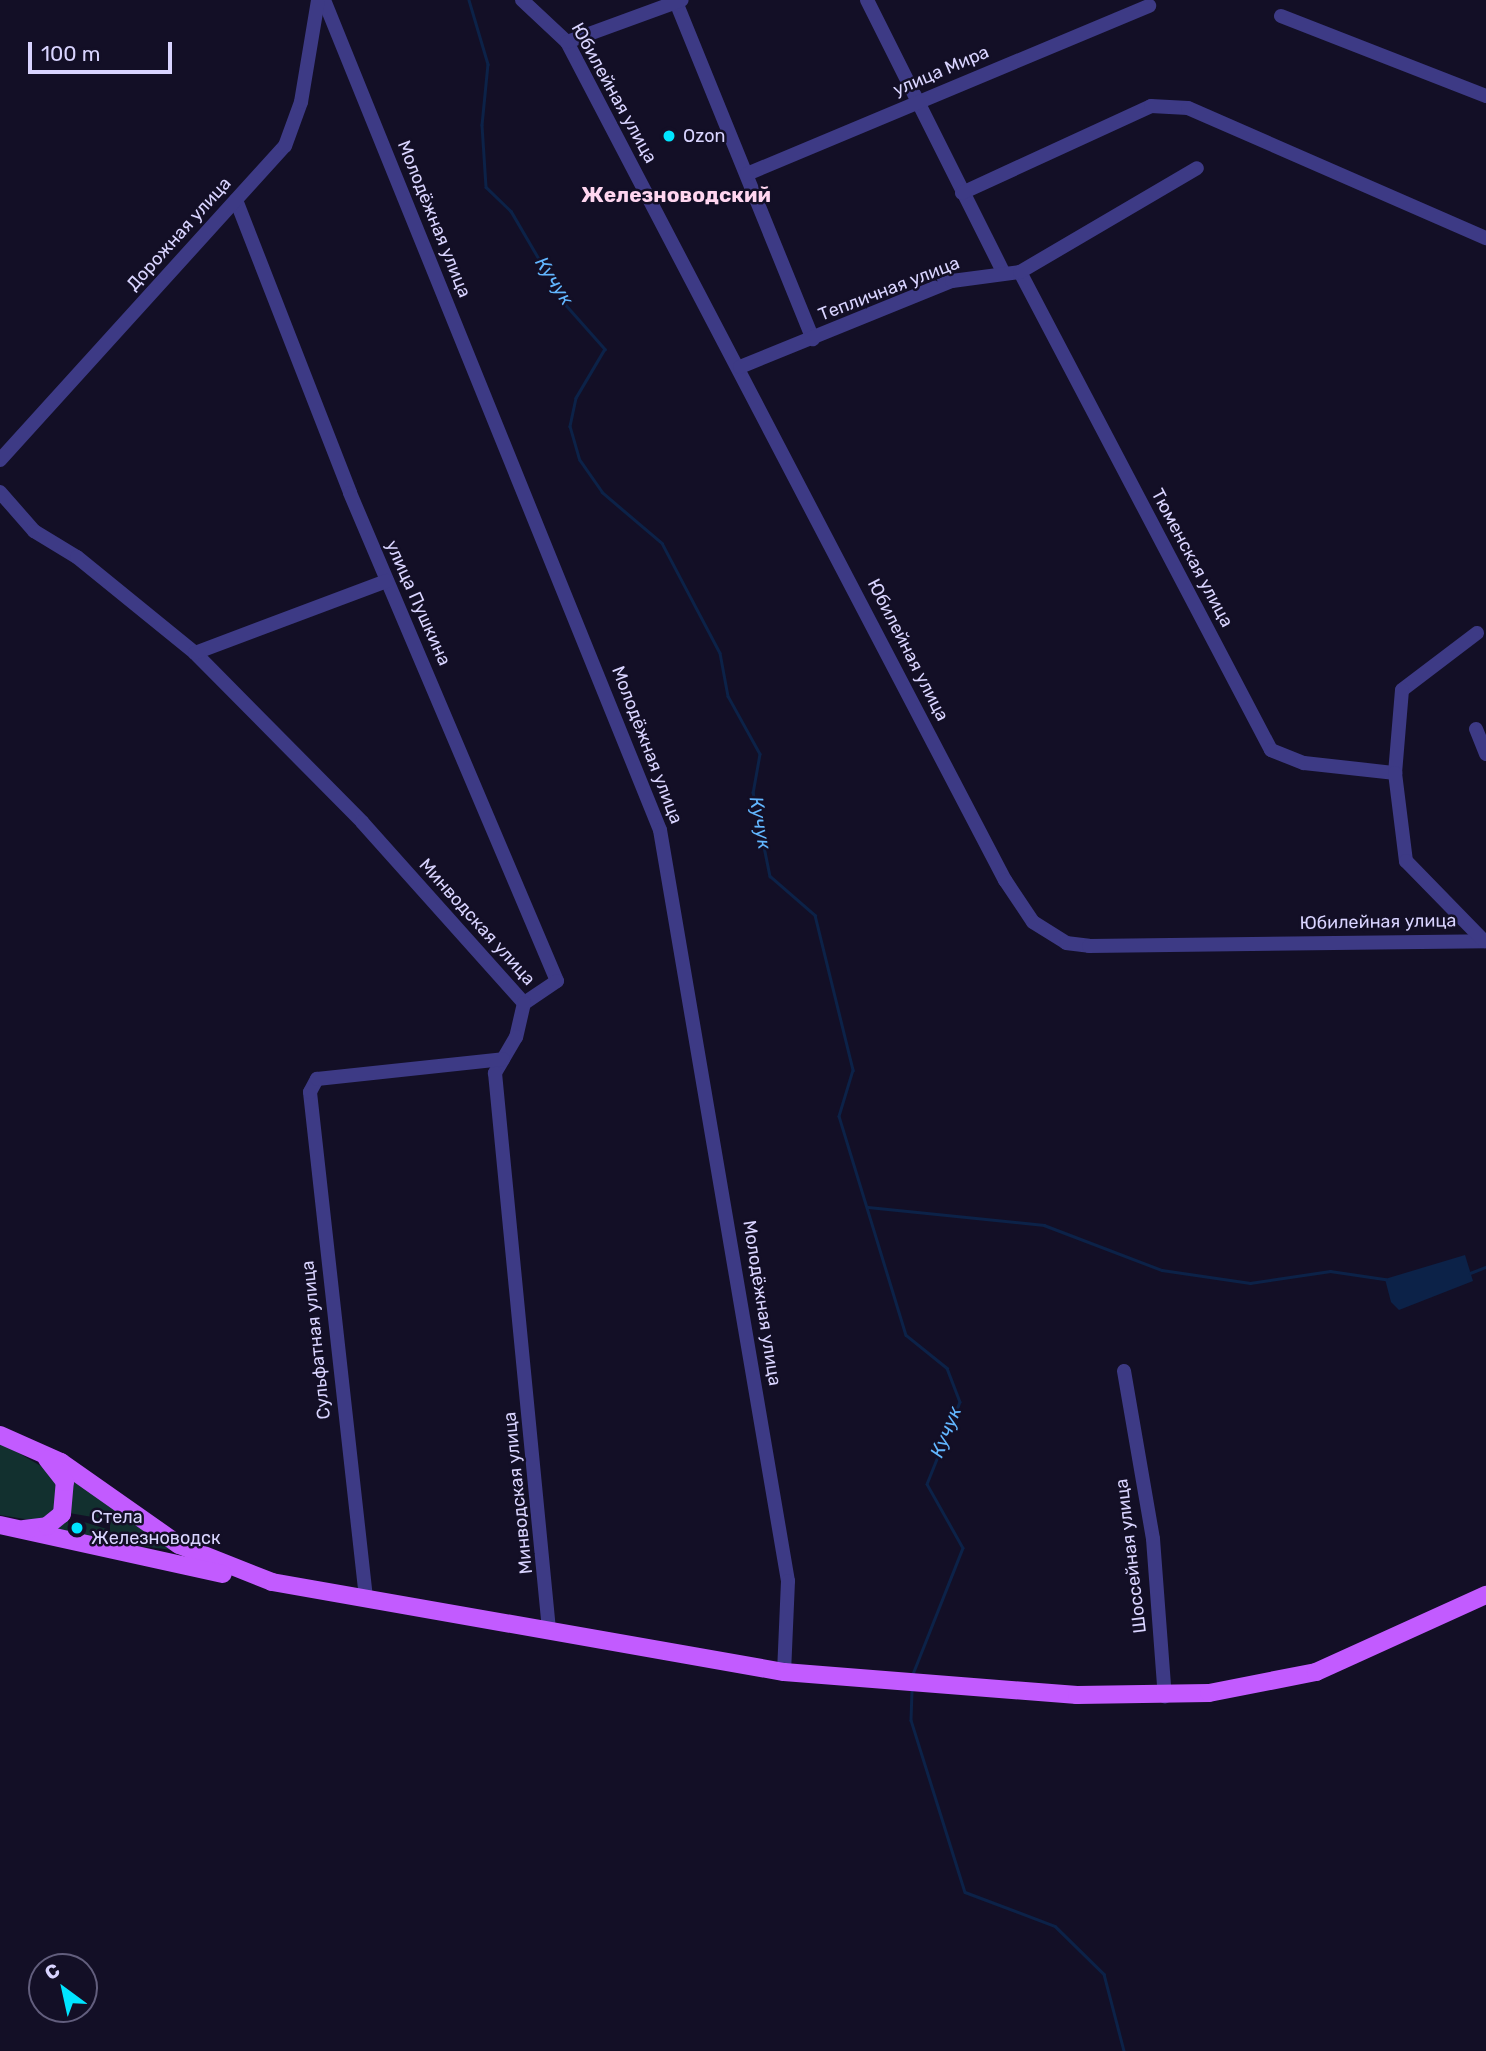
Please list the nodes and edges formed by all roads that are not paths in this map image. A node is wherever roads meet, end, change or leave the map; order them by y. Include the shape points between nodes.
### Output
1 (318, 0) edge
2 (324, 0) edge
3 (523, 0) edge
4 (867, 0) edge
5 (679, 1) edge
6 (1149, 6) dead end
7 (1281, 16) dead end
8 (567, 42) junction
9 (1486, 96) edge
10 (918, 101) junction
11 (1197, 168) dead end
12 (747, 174) junction
13 (962, 193) junction
14 (236, 200) junction
15 (1486, 238) edge
16 (1003, 272) junction
17 (1020, 272) junction
18 (813, 339) junction
19 (740, 367) junction
20 (0, 460) edge
21 (0, 492) edge
22 (387, 581) junction
23 (1477, 633) dead end
24 (195, 653) junction
25 (1476, 729) dead end
26 (1486, 754) edge
27 (1395, 773) junction
28 (1485, 941) edge
29 (524, 1003) junction
30 (503, 1059) junction
31 (1124, 1371) dead end
32 (0, 1429) edge
33 (0, 1435) edge
34 (38, 1450) junction
35 (4, 1526) edge
36 (272, 1582) junction
37 (1486, 1595) edge
38 (366, 1598) junction
39 (548, 1630) junction
40 (784, 1672) junction
41 (1165, 1697) junction

1 - 14 street, Дорожная улица via 293,131
2 - 40 street, Молодёжная улица via 660,830 788,1581
3 - 8 street, Юбилейная улица
4 - 10 street
5 - 8 street
5 - 12 street
6 - 10 street, улица Мира
7 - 9 street
8 - 19 street, Юбилейная улица
10 - 12 street, улица Мира
10 - 13 street
11 - 17 street
12 - 18 street
13 - 15 street via 1151,106 1188,108
13 - 16 street
14 - 20 street, Дорожная улица
14 - 22 street, улица Пушкина
16 - 17 street, Тепличная улица
16 - 18 street, Тепличная улица via 952,281
17 - 27 street, Тюменская улица via 1271,750 1285,760
18 - 19 street, Тепличная улица
19 - 28 street, Юбилейная улица via 1005,880 1047,934 1089,946
21 - 24 street, Минводская улица via 34,531 77,557
22 - 24 street
22 - 29 street, улица Пушкина via 557,981
23 - 27 street via 1402,690
24 - 29 street, Минводская улица via 362,822
25 - 26 street
27 - 28 street via 1406,861
29 - 30 street, Минводская улица
30 - 38 street, Сульфатная улица via 317,1079 310,1093
30 - 39 street, Минводская улица via 495,1073
31 - 41 street, Шоссейная улица via 1153,1539
32 - 34 street
33 - 34 main road
34 - 35 main road via 65,1482 62,1514 34,1530
34 - 36 main road via 179,1545
35 - 36 main road
36 - 38 main road
37 - 41 main road via 1316,1672
38 - 39 main road
39 - 40 main road
40 - 41 main road

